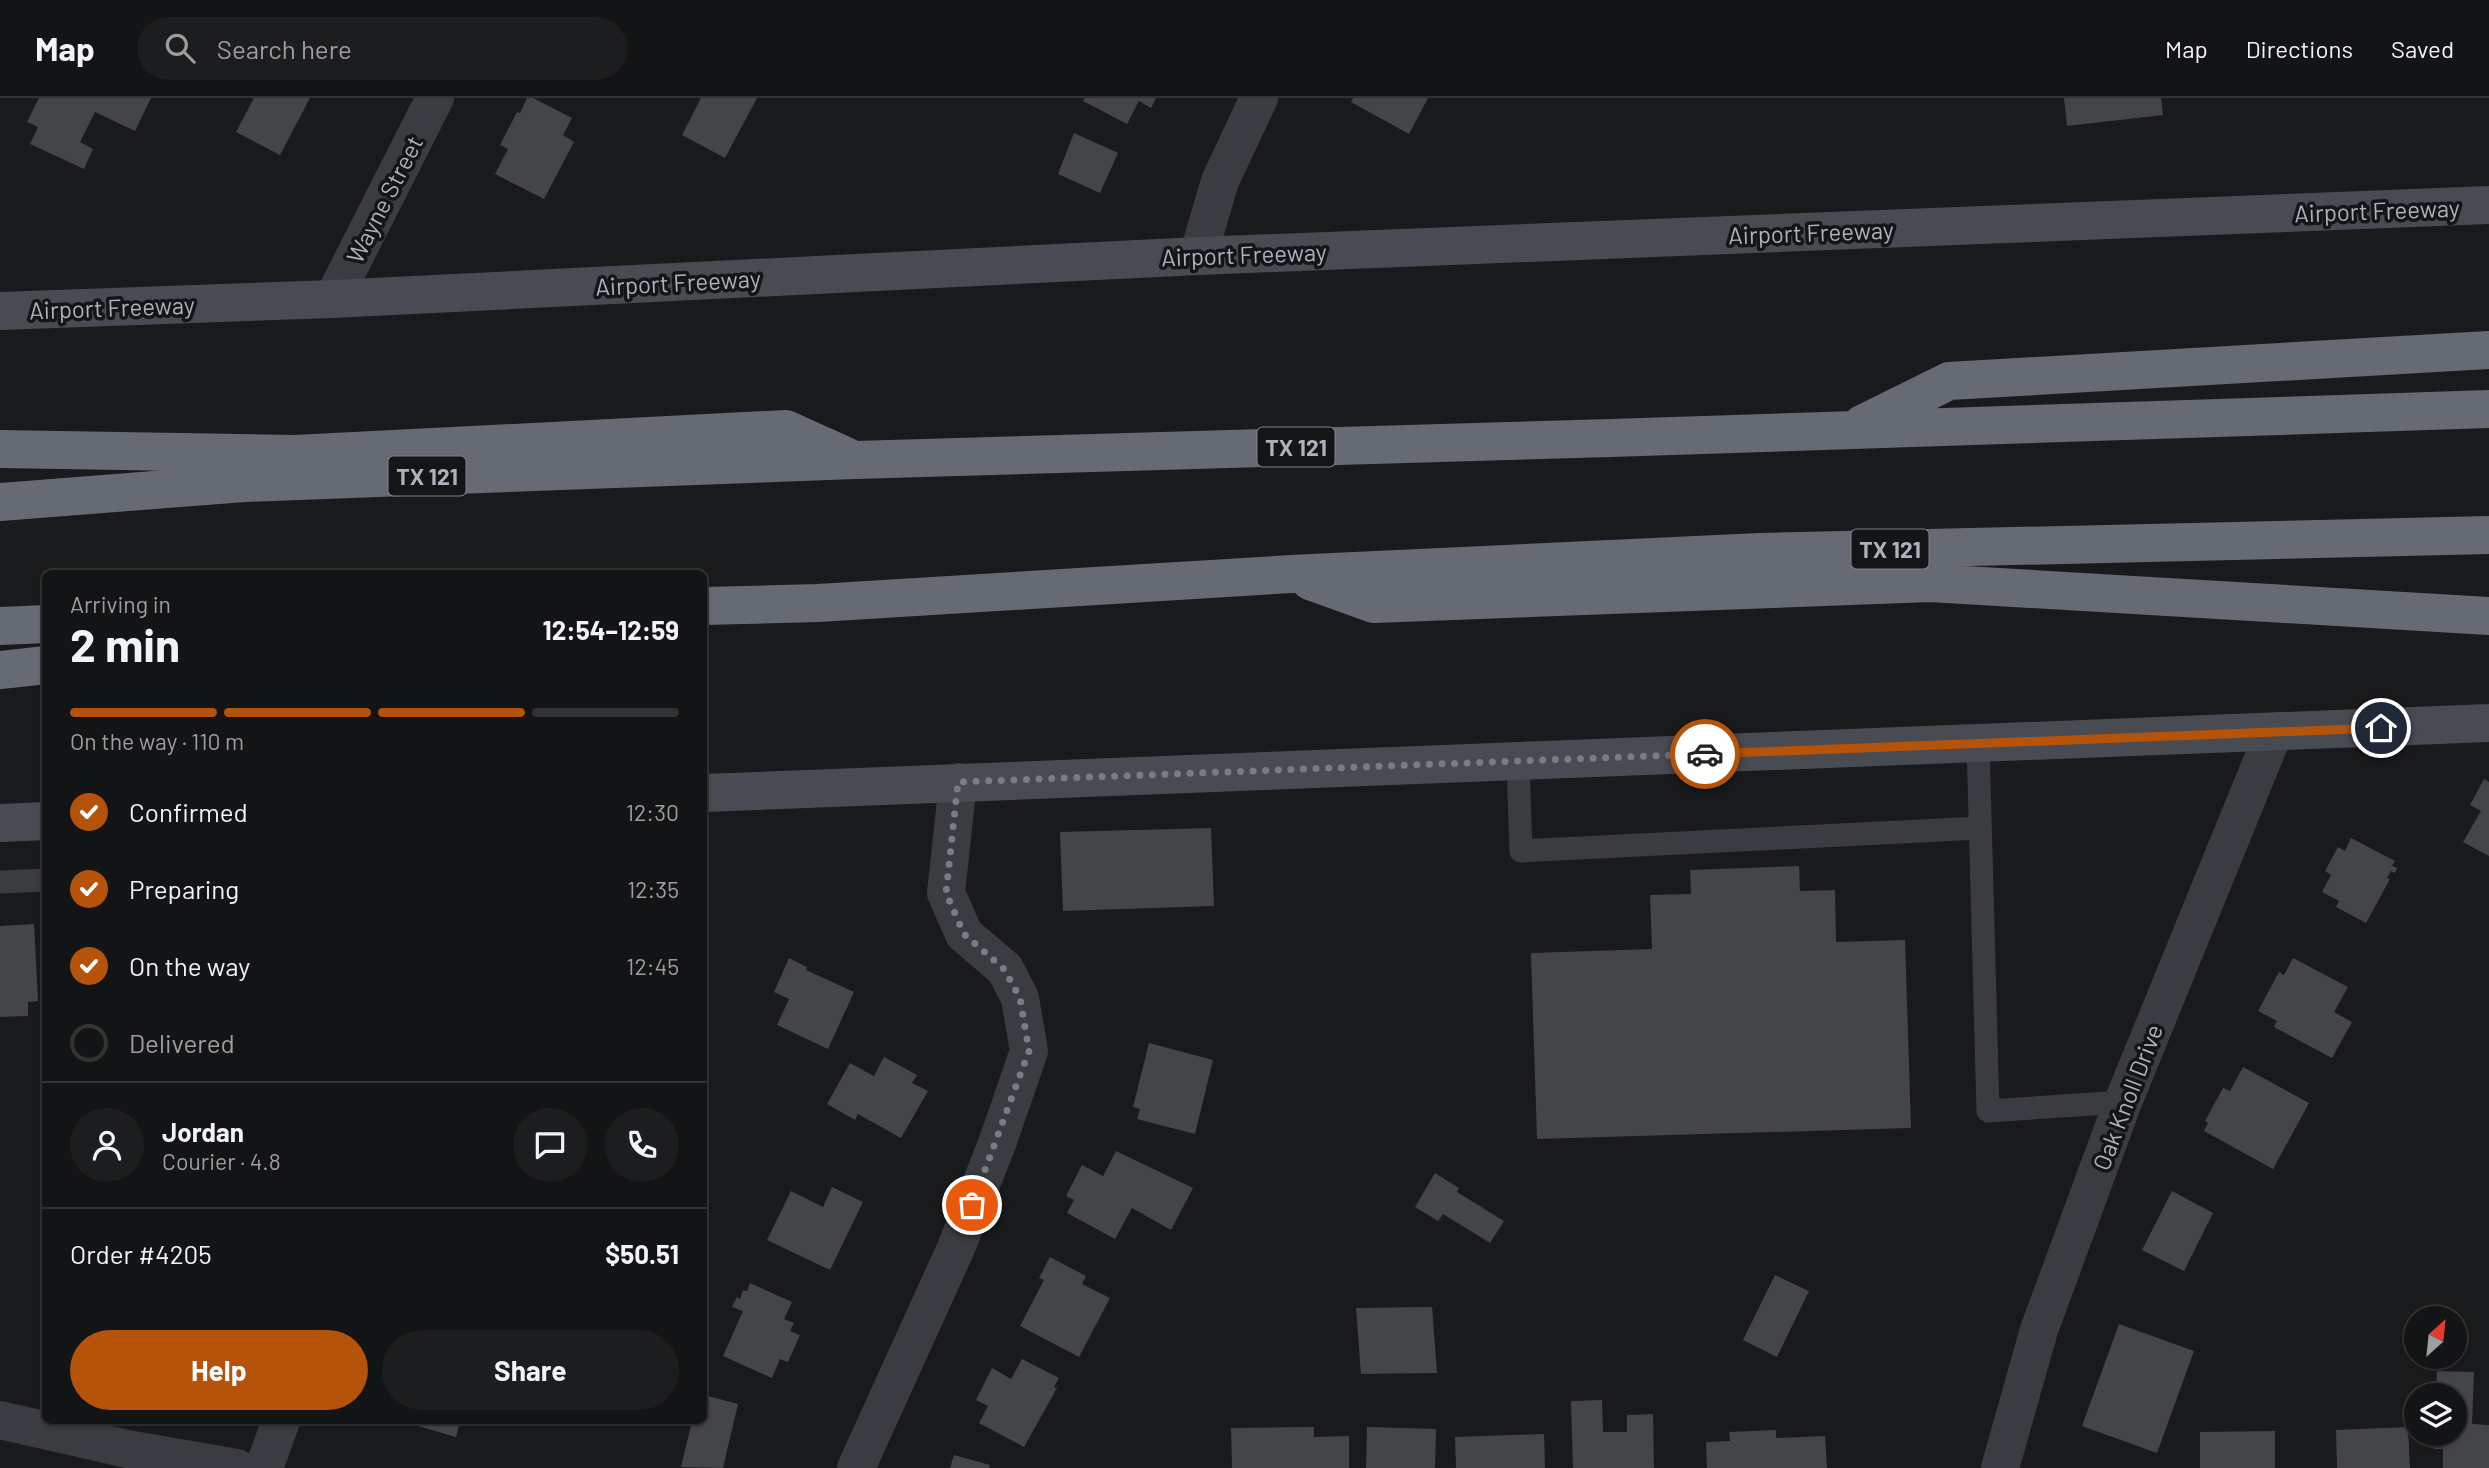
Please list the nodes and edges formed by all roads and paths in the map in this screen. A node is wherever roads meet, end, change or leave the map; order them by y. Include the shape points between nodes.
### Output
1 (435, 98) edge
2 (1259, 98) edge
3 (2489, 205) edge
4 (1198, 256) junction
5 (333, 299) junction
6 (0, 311) edge
7 (2489, 350) edge
8 (2489, 409) edge
9 (1849, 430) junction
10 (0, 449) edge
11 (855, 460) junction
12 (0, 502) edge
13 (2489, 535) edge
14 (1291, 574) junction
15 (707, 606) edge
16 (2489, 616) edge
17 (42, 624) edge
18 (0, 626) edge
19 (42, 665) edge
20 (0, 670) edge
21 (2489, 723) edge
22 (2274, 732) junction
23 (1978, 743) junction
24 (1518, 761) junction
25 (958, 782) junction
26 (707, 793) edge
27 (42, 821) edge
28 (0, 823) edge
29 (1980, 828) junction
30 (42, 880) edge
31 (0, 882) edge
32 (2123, 1102) junction
33 (0, 1420) edge
34 (280, 1424) edge
35 (237, 1468) edge
36 (264, 1468) edge
37 (856, 1468) edge
38 (2000, 1468) edge

1 - 5 street, Wayne Street
2 - 4 street via 1220,181
3 - 4 main road, Airport Freeway
4 - 5 main road, Airport Freeway
5 - 6 main road, Airport Freeway
7 - 9 highway via 1949,381
8 - 9 highway, TX 121
9 - 11 highway, TX 121
10 - 11 highway via 295,454 786,429
11 - 12 highway, TX 121 via 244,483
13 - 14 highway, TX 121 via 1759,552
14 - 15 highway, TX 121
14 - 16 highway via 1374,604 1930,583
17 - 18 highway
19 - 20 highway
21 - 22 main road
22 - 23 main road
22 - 32 street, Oak Knoll Drive
23 - 24 main road
23 - 29 lane
24 - 25 main road
24 - 29 lane via 1521,850
25 - 26 main road
25 - 37 street via 946,893 964,934 1004,969 1020,998 1029,1051 956,1248
27 - 28 main road
29 - 32 lane via 1988,1111
30 - 31 lane
32 - 38 street, Oak Knoll Drive via 2039,1330
33 - 35 street
34 - 36 street

